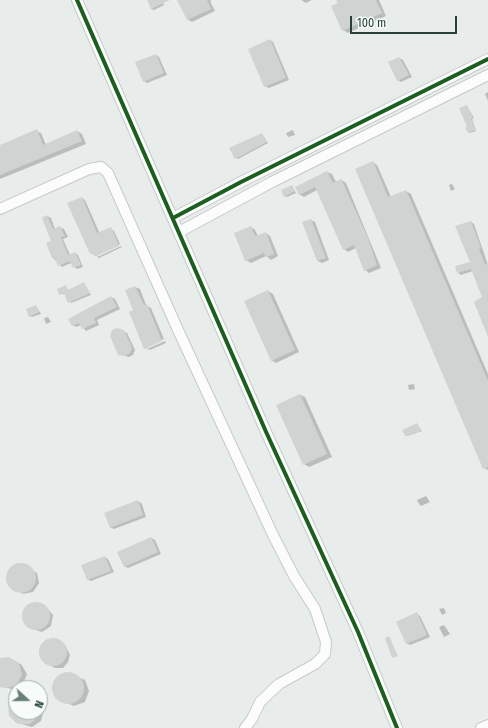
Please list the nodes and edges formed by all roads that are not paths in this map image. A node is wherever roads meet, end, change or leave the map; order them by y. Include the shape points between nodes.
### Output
1 (76, 0) edge
2 (488, 59) edge
3 (488, 75) edge
4 (0, 209) edge
5 (173, 218) junction
6 (179, 232) junction
7 (488, 724) edge
8 (245, 728) edge
9 (397, 728) edge
10 (481, 728) edge

1 - 5 street
2 - 5 street
3 - 6 street via 272,182
4 - 8 street via 89,169 101,167 108,173 273,535 315,609 325,638 325,654 315,664 278,684 260,702 252,720
5 - 6 street
6 - 9 street via 358,632
7 - 10 street

